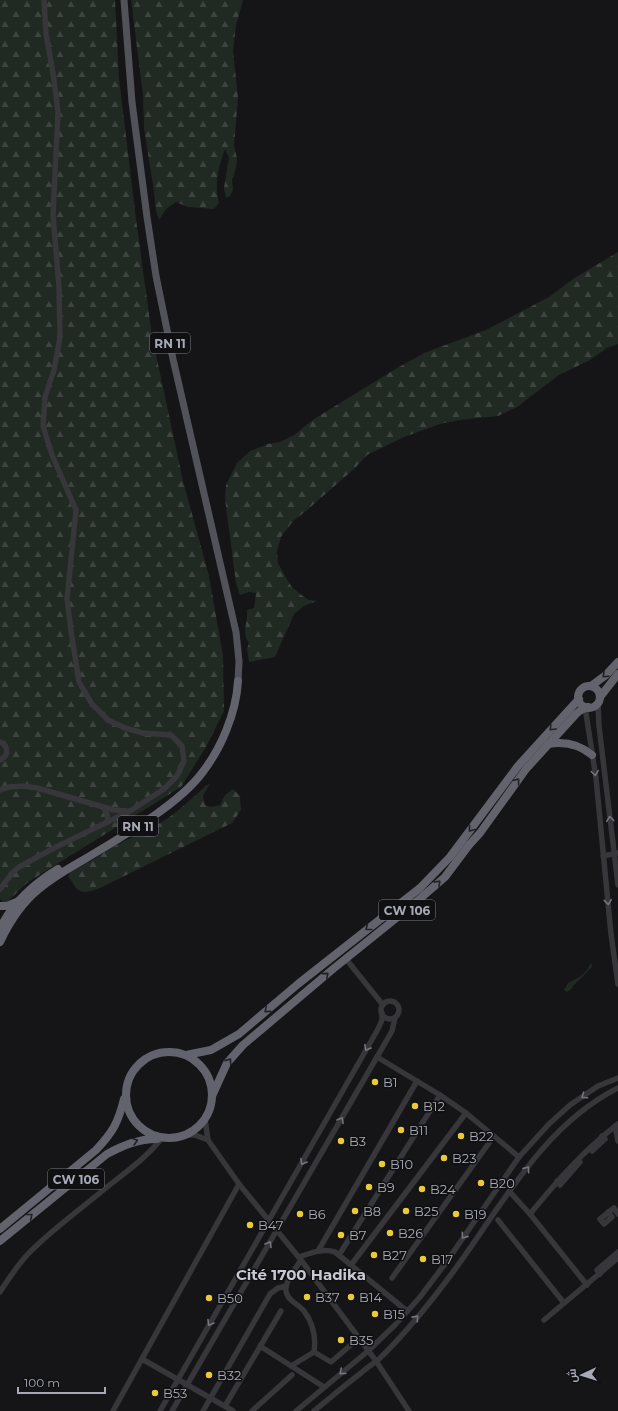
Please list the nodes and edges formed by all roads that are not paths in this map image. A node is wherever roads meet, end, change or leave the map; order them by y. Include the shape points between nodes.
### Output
1 (44, 0) edge
2 (124, 0) edge
3 (618, 662) edge
4 (618, 674) edge
5 (238, 681) junction
6 (591, 686) junction
7 (579, 699) junction
8 (599, 700) junction
9 (586, 707) junction
10 (0, 742) edge
11 (548, 744) junction
12 (592, 755) junction
13 (0, 760) edge
14 (0, 790) edge
15 (103, 806) junction
16 (130, 811) junction
17 (108, 822) junction
18 (616, 854) edge
19 (603, 856) junction
20 (618, 885) edge
21 (0, 889) edge
22 (20, 901) junction
23 (0, 906) edge
24 (1, 922) edge
25 (0, 941) edge
26 (346, 959) junction
27 (618, 984) edge
28 (382, 1005) junction
29 (382, 1013) junction
30 (395, 1018) junction
31 (186, 1056) junction
32 (377, 1057) junction
33 (618, 1078) edge
34 (417, 1081) junction
35 (618, 1088) edge
36 (126, 1094) junction
37 (440, 1095) junction
38 (212, 1096) junction
39 (466, 1113) junction
40 (205, 1119) junction
41 (616, 1125) edge
42 (186, 1135) junction
43 (494, 1136) junction
44 (162, 1138) junction
45 (208, 1140) junction
46 (618, 1141) edge
47 (519, 1157) junction
48 (239, 1184) junction
49 (510, 1192) junction
50 (608, 1212) dead end
51 (530, 1214) junction
52 (618, 1214) edge
53 (498, 1220) dead end
54 (270, 1221) junction
55 (2, 1227) edge
56 (277, 1231) junction
57 (0, 1241) edge
58 (318, 1251) junction
59 (618, 1252) edge
60 (339, 1255) junction
61 (300, 1258) junction
62 (618, 1258) edge
63 (351, 1265) junction
64 (600, 1274) junction
65 (392, 1278) dead end
66 (587, 1285) junction
67 (286, 1286) junction
68 (0, 1292) edge
69 (564, 1303) junction
70 (281, 1311) dead end
71 (407, 1311) junction
72 (544, 1320) dead end
73 (358, 1338) junction
74 (260, 1346) junction
75 (368, 1351) junction
76 (314, 1352) junction
77 (142, 1359) junction
78 (376, 1361) junction
79 (292, 1366) junction
80 (292, 1375) dead end
81 (177, 1380) junction
82 (186, 1384) junction
83 (324, 1387) junction
84 (210, 1398) junction
85 (225, 1406) junction
86 (112, 1411) edge
87 (160, 1411) edge
88 (172, 1411) edge
89 (203, 1411) edge
90 (233, 1411) edge
91 (252, 1411) edge
92 (296, 1411) edge
93 (314, 1411) edge
94 (409, 1411) edge

1 - 16 street via 46,34 58,112 53,215 60,337 54,370 45,397 43,426 52,455 76,510 67,599 79,682 92,704 108,720 143,733 171,735 182,746 184,761 177,776 164,789
2 - 5 main road, RN 11 via 132,102 156,276 236,632
3 -> 6 highway
4 - 8 highway
5 - 22 highway, RN 11 via 228,720 220,738 191,782 147,816 48,875
5 - 25 highway, RN 11 via 236,702 228,726 202,774 144,822 39,889 22,907
6 - 7 highway via 581,690
6 - 8 highway via 597,690
7 - 9 highway
7 -> 31 highway, CW 106 via 518,766 450,857 420,888 239,1034 211,1050
8 - 9 highway via 593,707
18 -> 8 street via 599,726
9 - 11 highway, CW 106
9 - 12 street
10 - 13 street via 7,750 5,757
11 - 12 highway via 572,744
26 -> 11 highway, CW 106 via 445,877 526,769
12 -> 19 street
14 - 15 street via 23,786 37,788
15 - 16 street via 119,811
15 - 17 street
16 - 17 street
17 - 21 street via 19,867
18 - 19 street
18 - 20 street
19 -> 27 street
22 - 23 highway
22 - 24 highway, RN 11
24 - 25 highway via 3,930
26 - 28 street
38 -> 26 highway, CW 106 via 223,1070 234,1054
28 - 29 street
28 - 30 street via 387,1001 396,1002 399,1010
29 - 30 street via 389,1019
29 -> 54 street via 381,1024
30 - 32 street via 392,1031
31 - 36 highway via 173,1052 148,1057 130,1076
31 - 38 highway via 197,1062 205,1072
32 - 34 street
56 -> 32 street
33 -> 47 street via 598,1086 570,1105
34 - 37 street
34 - 58 street
49 -> 35 street via 557,1132 602,1096
36 - 44 highway via 127,1107 140,1128 150,1135
36 - 55 highway, CW 106 via 116,1125 96,1150
37 - 39 street
37 - 60 street
38 - 40 highway
39 - 43 street
39 - 63 street
40 - 42 highway
40 - 45 street
41 - 46 street
41 - 51 street via 602,1136 605,1140 579,1162 560,1185 557,1181
42 - 44 highway
42 - 45 street via 200,1136
43 - 47 street
43 - 65 street
57 -> 44 highway, CW 106 via 107,1154 143,1139
44 - 68 street via 131,1168 48,1234 16,1269
45 - 48 street
47 -> 71 street via 445,1264
48 - 54 street
48 - 77 street
49 - 51 street
78 -> 49 street via 425,1308
50 - 52 street via 614,1208
51 - 66 street
53 - 69 street
54 - 56 street
54 -> 81 street
56 - 61 street
82 -> 56 street
58 - 60 street via 329,1250
58 - 61 street
59 - 64 street via 597,1270
60 - 63 street
61 - 67 street
61 - 73 street
62 - 64 street
63 - 71 street
64 - 66 street
66 - 69 street
67 - 76 street via 288,1296 303,1311 314,1330
67 - 84 street via 270,1294
69 - 72 street
70 - 74 street
71 - 75 street
73 - 75 street
73 - 76 street via 331,1362
74 - 79 street
74 - 85 street
75 - 78 street
75 -> 83 street
76 - 79 street
77 - 81 street
77 - 86 street
78 - 93 street
78 - 94 street
79 - 83 street
80 - 91 street
81 - 82 street
81 - 87 street
82 - 84 street
82 - 88 street
83 - 92 street
84 - 85 street
84 - 89 street
85 - 90 street

